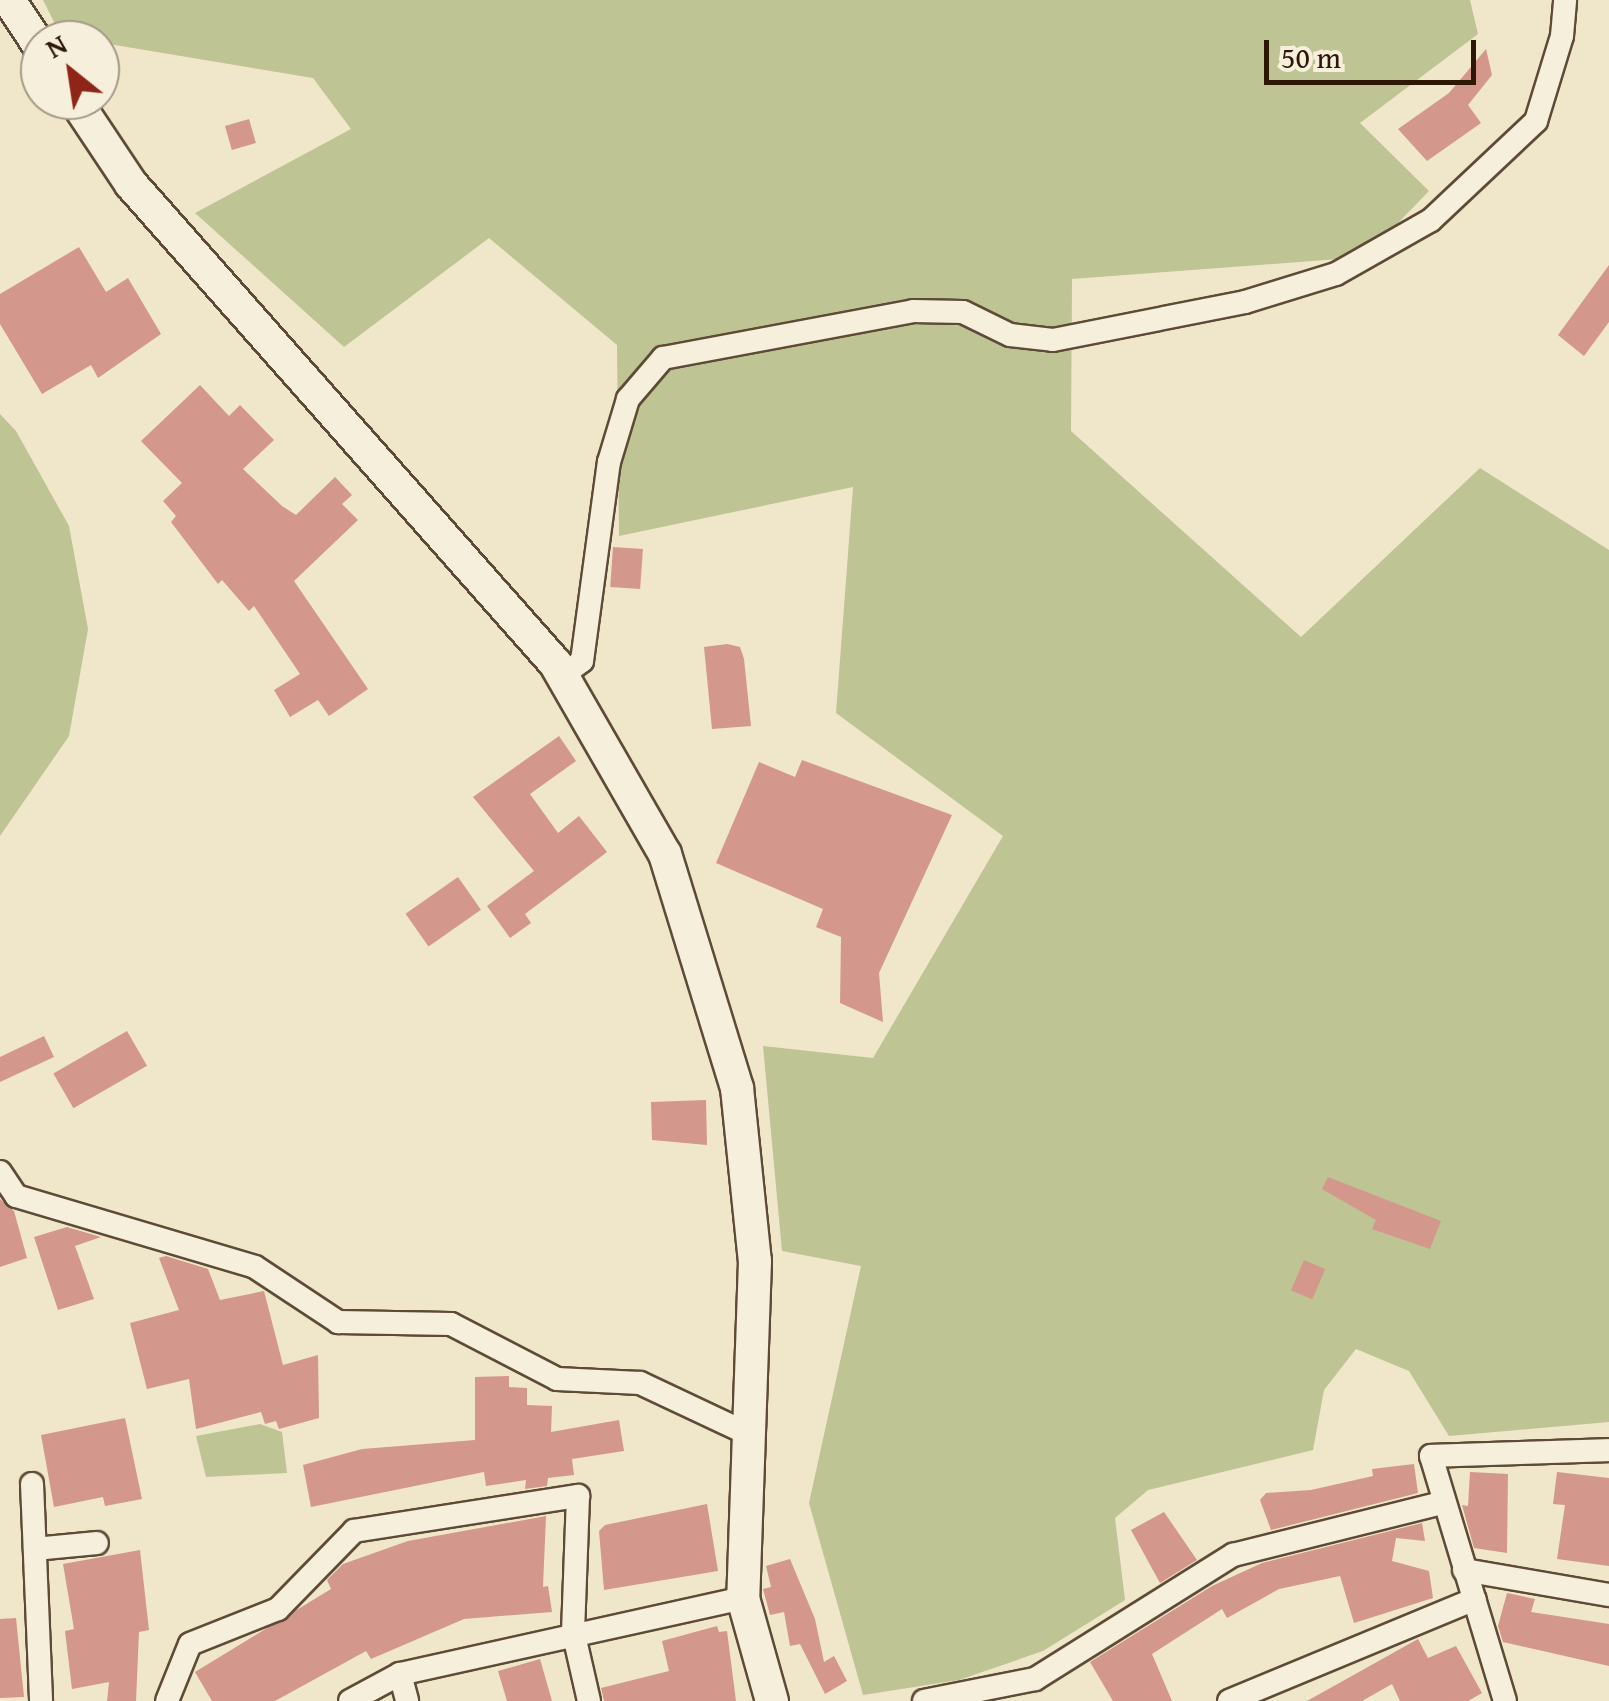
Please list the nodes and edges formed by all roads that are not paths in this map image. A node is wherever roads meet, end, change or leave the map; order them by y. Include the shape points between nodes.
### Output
1 (1564, 0) edge
2 (88, 120) edge
3 (562, 676) junction
4 (0, 1172) edge
5 (744, 1432) junction
6 (1609, 1450) edge
7 (32, 1484) dead end
8 (1442, 1503) junction
9 (97, 1542) dead end
10 (35, 1549) junction
11 (1464, 1570) junction
12 (1609, 1595) edge
13 (742, 1598) junction
14 (1475, 1599) junction
15 (572, 1631) junction
16 (400, 1674) junction
17 (1039, 1690) edge
18 (41, 1701) edge
19 (167, 1701) edge
20 (350, 1701) edge
21 (407, 1701) edge
22 (589, 1701) edge
23 (772, 1701) edge
24 (924, 1701) edge
25 (1229, 1701) edge
26 (1505, 1701) edge

1 - 3 street via 1562,36 1536,121 1431,220 1336,274 1246,302 1053,340 1010,335 963,312 913,311 663,358 628,399 609,462 582,662
2 - 3 street via 131,184 429,515
3 - 5 street via 666,854 737,1088 755,1260
4 - 5 street via 16,1196 255,1267 338,1322 450,1324 557,1379 640,1384
5 - 13 street
6 - 8 street via 1430,1456
7 - 10 street
8 - 11 street
8 - 17 street via 1233,1555
9 - 10 street
10 - 18 street
11 - 12 street
11 - 14 street
13 - 15 street
13 - 23 street
14 - 25 street
14 - 26 street
15 - 16 street
15 - 19 street via 578,1496 354,1531 278,1608 190,1644
15 - 22 street
16 - 20 street
16 - 21 street
17 - 24 street

